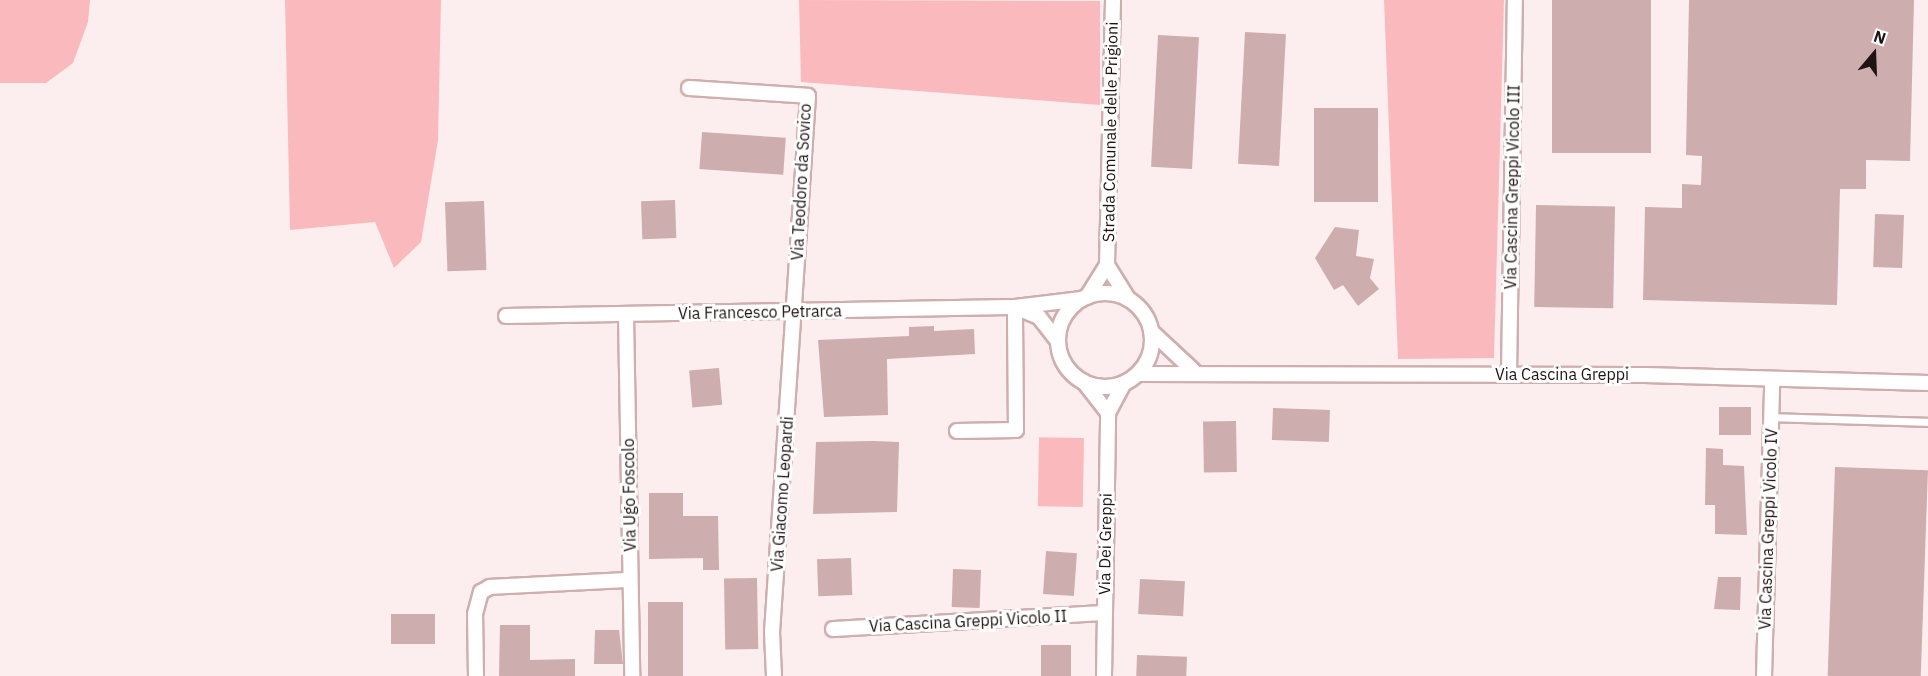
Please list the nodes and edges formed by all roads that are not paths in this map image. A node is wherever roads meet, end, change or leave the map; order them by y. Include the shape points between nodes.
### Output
1 (1113, 0) edge
2 (1515, 0) edge
3 (689, 88) dead end
4 (1107, 265) junction
5 (1084, 298) junction
6 (1128, 299) junction
7 (1015, 307) junction
8 (794, 312) junction
9 (626, 315) junction
10 (506, 316) dead end
11 (1151, 331) junction
12 (1058, 340) junction
13 (1196, 373) junction
14 (1138, 374) junction
15 (1509, 374) junction
16 (1772, 381) junction
17 (1084, 382) junction
18 (1124, 383) junction
19 (1928, 383) edge
20 (1108, 413) junction
21 (1771, 417) junction
22 (1928, 422) edge
23 (957, 431) dead end
24 (630, 580) junction
25 (1104, 613) junction
26 (833, 628) dead end
27 (476, 676) edge
28 (632, 676) edge
29 (774, 676) edge
30 (1104, 676) edge
31 (1764, 676) edge

1 - 4 street, Strada Comunale delle Prigioni
2 - 15 street, Via Cascina Greppi Vicolo III
3 - 8 street, Via Teodoro da Sovico via 808,96
4 - 5 street
4 - 6 street
5 - 6 street via 1112,293
5 - 7 street, Via Francesco Petrarca
5 - 12 street via 1069,310
6 - 11 street
7 - 8 street, Via Francesco Petrarca
7 - 12 street, Via Francesco Petrarca via 1039,317
7 - 23 street via 1016,430
8 - 9 street, Via Francesco Petrarca
8 - 29 street, Via Giacomo Leopardi via 772,632
9 - 10 street, Via Francesco Petrarca
9 - 24 street, Via Ugo Foscolo
11 - 13 street
11 - 14 street via 1151,347
12 - 17 street via 1064,364
13 - 14 street, Via Cascina Greppi
13 - 15 street, Via Cascina Greppi via 1218,377
14 - 18 street
15 - 16 street, Via Cascina Greppi
16 - 19 street, Via Cascina Greppi
16 - 21 street, Via Cascina Greppi Vicolo IV
17 - 18 street via 1110,386
17 - 20 street
18 - 20 street
20 - 25 street, Via Dei Greppi
21 - 22 lane
21 - 31 street, Via Cascina Greppi Vicolo IV
24 - 27 street via 490,587 481,592 475,614
24 - 28 street, Via Ugo Foscolo
25 - 26 street, Via Cascina Greppi Vicolo II
25 - 30 street, Via Dei Greppi

